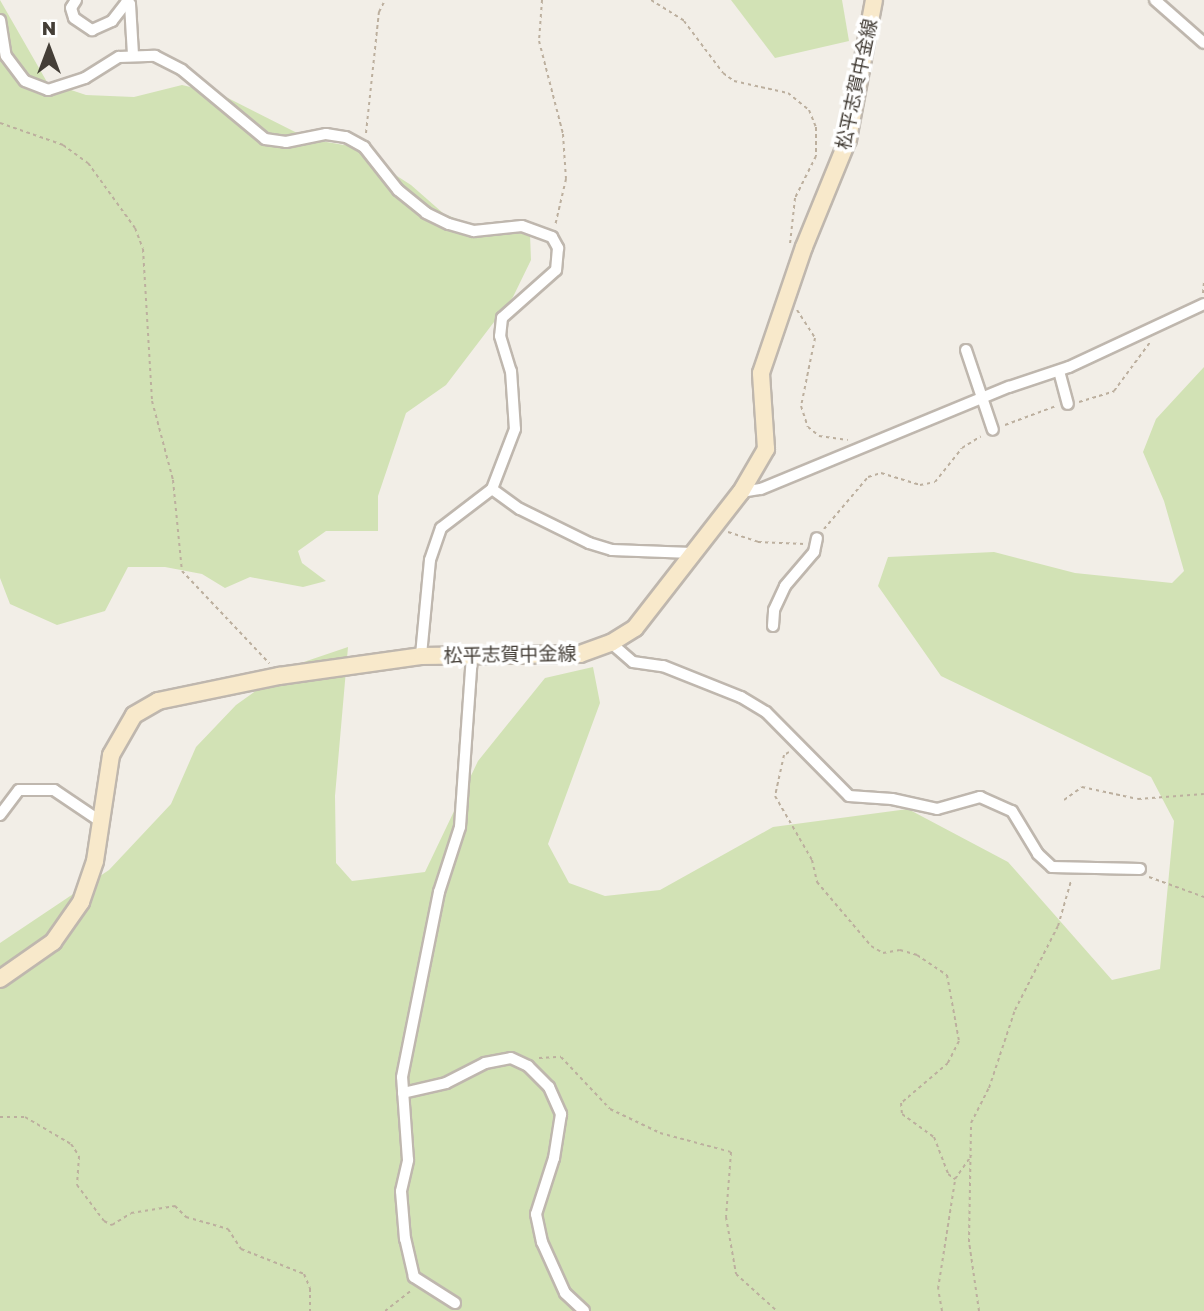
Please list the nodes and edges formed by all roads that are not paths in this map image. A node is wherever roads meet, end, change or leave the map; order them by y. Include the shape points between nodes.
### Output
1 (76, 0) edge
2 (874, 0) edge
3 (1155, 0) edge
4 (0, 20) edge
5 (1204, 43) edge
6 (133, 55) junction
7 (1204, 304) edge
8 (966, 350) dead end
9 (1059, 371) junction
10 (981, 398) junction
11 (1068, 404) road end
12 (993, 430) road end
13 (492, 489) junction
14 (741, 492) junction
15 (817, 538) road end
16 (692, 553) junction
17 (773, 626) dead end
18 (611, 643) junction
19 (472, 655) junction
20 (421, 656) junction
21 (0, 815) edge
22 (100, 821) junction
23 (1140, 869) road end
24 (0, 979) edge
25 (403, 1093) junction
26 (455, 1303) dead end
27 (584, 1311) edge

1 - 6 street via 71,8 74,18 92,30 113,21 126,3 130,4
2 - 14 main road, 松平志賀中金線 via 848,139 761,373 766,449
3 - 5 street
4 - 6 street via 6,57 25,82 48,90
6 - 13 street via 155,56 181,70 265,139 286,142 326,134 346,137 364,147 398,190 449,224 474,231 522,226 552,237 558,247 556,270 502,318 500,336 511,371 515,429
7 - 9 street
8 - 10 street
9 - 10 street
9 - 11 street
10 - 12 street
10 - 14 street via 761,489
13 - 16 street via 520,509 589,543 612,550
13 - 20 street via 441,528 430,560
14 - 16 main road, 松平志賀中金線
15 - 17 street via 814,552 785,586
16 - 18 main road, 松平志賀中金線 via 635,628
18 - 19 main road, 松平志賀中金線 via 580,654
18 - 23 street via 633,662 663,666 741,697 766,712 849,796 937,809 980,797 1012,811 1038,854 1052,867
19 - 20 main road, 松平志賀中金線
19 - 25 street via 460,827 439,892 402,1077
20 - 22 main road, 松平志賀中金線 via 279,676 158,701 134,715 111,755
21 - 22 street via 19,790 54,790
22 - 24 main road, 松平志賀中金線 via 95,862 81,902 53,942
25 - 26 street via 408,1160 401,1191 414,1277
25 - 27 street via 446,1083 485,1063 511,1058 528,1066 550,1087 561,1114 554,1158 536,1214 542,1242 565,1293

